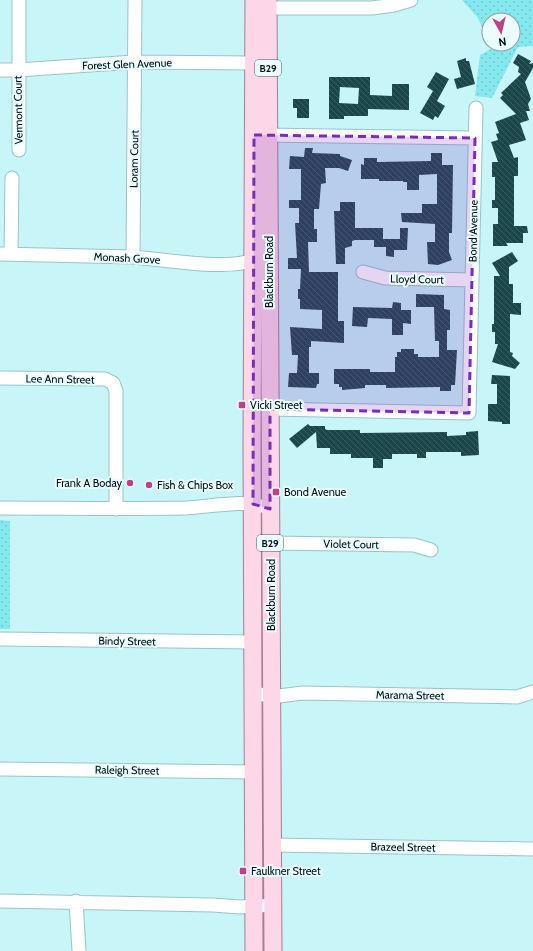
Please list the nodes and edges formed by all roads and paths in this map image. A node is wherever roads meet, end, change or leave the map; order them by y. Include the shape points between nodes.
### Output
1 (19, 0) edge
2 (135, 0) edge
3 (410, 0) edge
4 (263, 3) edge
5 (394, 3) edge
6 (134, 62) junction
7 (253, 63) junction
8 (0, 70) edge
9 (18, 70) junction
10 (476, 108) dead end
11 (261, 135) junction
12 (475, 138) junction
13 (19, 150) dead end
14 (12, 178) dead end
15 (6, 254) edge
16 (132, 258) junction
17 (253, 260) junction
18 (363, 272) dead end
19 (472, 280) junction
20 (0, 378) edge
21 (270, 409) junction
22 (0, 508) edge
23 (253, 508) junction
24 (116, 509) junction
25 (270, 509) junction
26 (270, 543) junction
27 (431, 550) dead end
28 (0, 639) edge
29 (253, 642) junction
30 (271, 691) junction
31 (253, 692) junction
32 (533, 692) edge
33 (517, 697) junction
34 (533, 700) edge
35 (0, 769) edge
36 (254, 772) junction
37 (272, 845) junction
38 (533, 849) edge
39 (0, 901) edge
40 (76, 901) junction
41 (254, 904) junction
42 (273, 905) junction
43 (79, 951) edge
44 (254, 951) edge
45 (273, 951) edge

1 - 9 street, Vermont Court
2 - 6 street, Loram Court
3 - 5 street
4 - 5 street via 372,8
4 - 7 main road, Blackburn Road / B29
4 - 11 main road, Blackburn Road / B29
6 - 7 street, Forest Glen Avenue
6 - 9 street, Forest Glen Avenue
6 - 16 street, Loram Court
7 - 11 main road, Blackburn Road / B29
8 - 9 street, Forest Glen Avenue
9 - 13 street, Vermont Court
10 - 12 street, Bond Avenue
11 - 12 street
11 - 17 main road, Blackburn Road / B29
11 - 21 main road, Blackburn Road / B29
12 - 19 street, Bond Avenue
14 - 15 street
15 - 16 street, Monash Grove
16 - 17 street, Monash Grove via 244,264
17 - 23 main road, Blackburn Road / B29
18 - 19 street, Lloyd Court via 385,278
19 - 21 street, Bond Avenue via 469,413
20 - 24 street, Lee Ann Street via 105,380 113,383 116,391
21 - 25 main road, Blackburn Road / B29
22 - 24 street
23 - 24 street
23 - 25 street
23 - 29 main road, Blackburn Road / B29
25 - 26 main road, Blackburn Road / B29
26 - 27 street, Violet Court via 414,545
26 - 30 main road, Blackburn Road / B29
28 - 29 street, Bindy Street
29 - 31 main road, Blackburn Road / B29
30 - 31 street
30 - 33 street, Marama Street via 279,686 303,693
30 - 37 main road, Blackburn Road / B29
31 - 36 main road, Blackburn Road / B29
32 - 33 street, Marama Street
33 - 34 street, Marama Street
35 - 36 street, Raleigh Street
36 - 41 main road, Blackburn Road / B29
37 - 38 street, Brazeel Street
37 - 42 main road, Blackburn Road / B29
39 - 40 street
40 - 41 street
40 - 43 street
41 - 42 street
41 - 44 main road, Blackburn Road / B29
42 - 45 main road, Blackburn Road / B29

